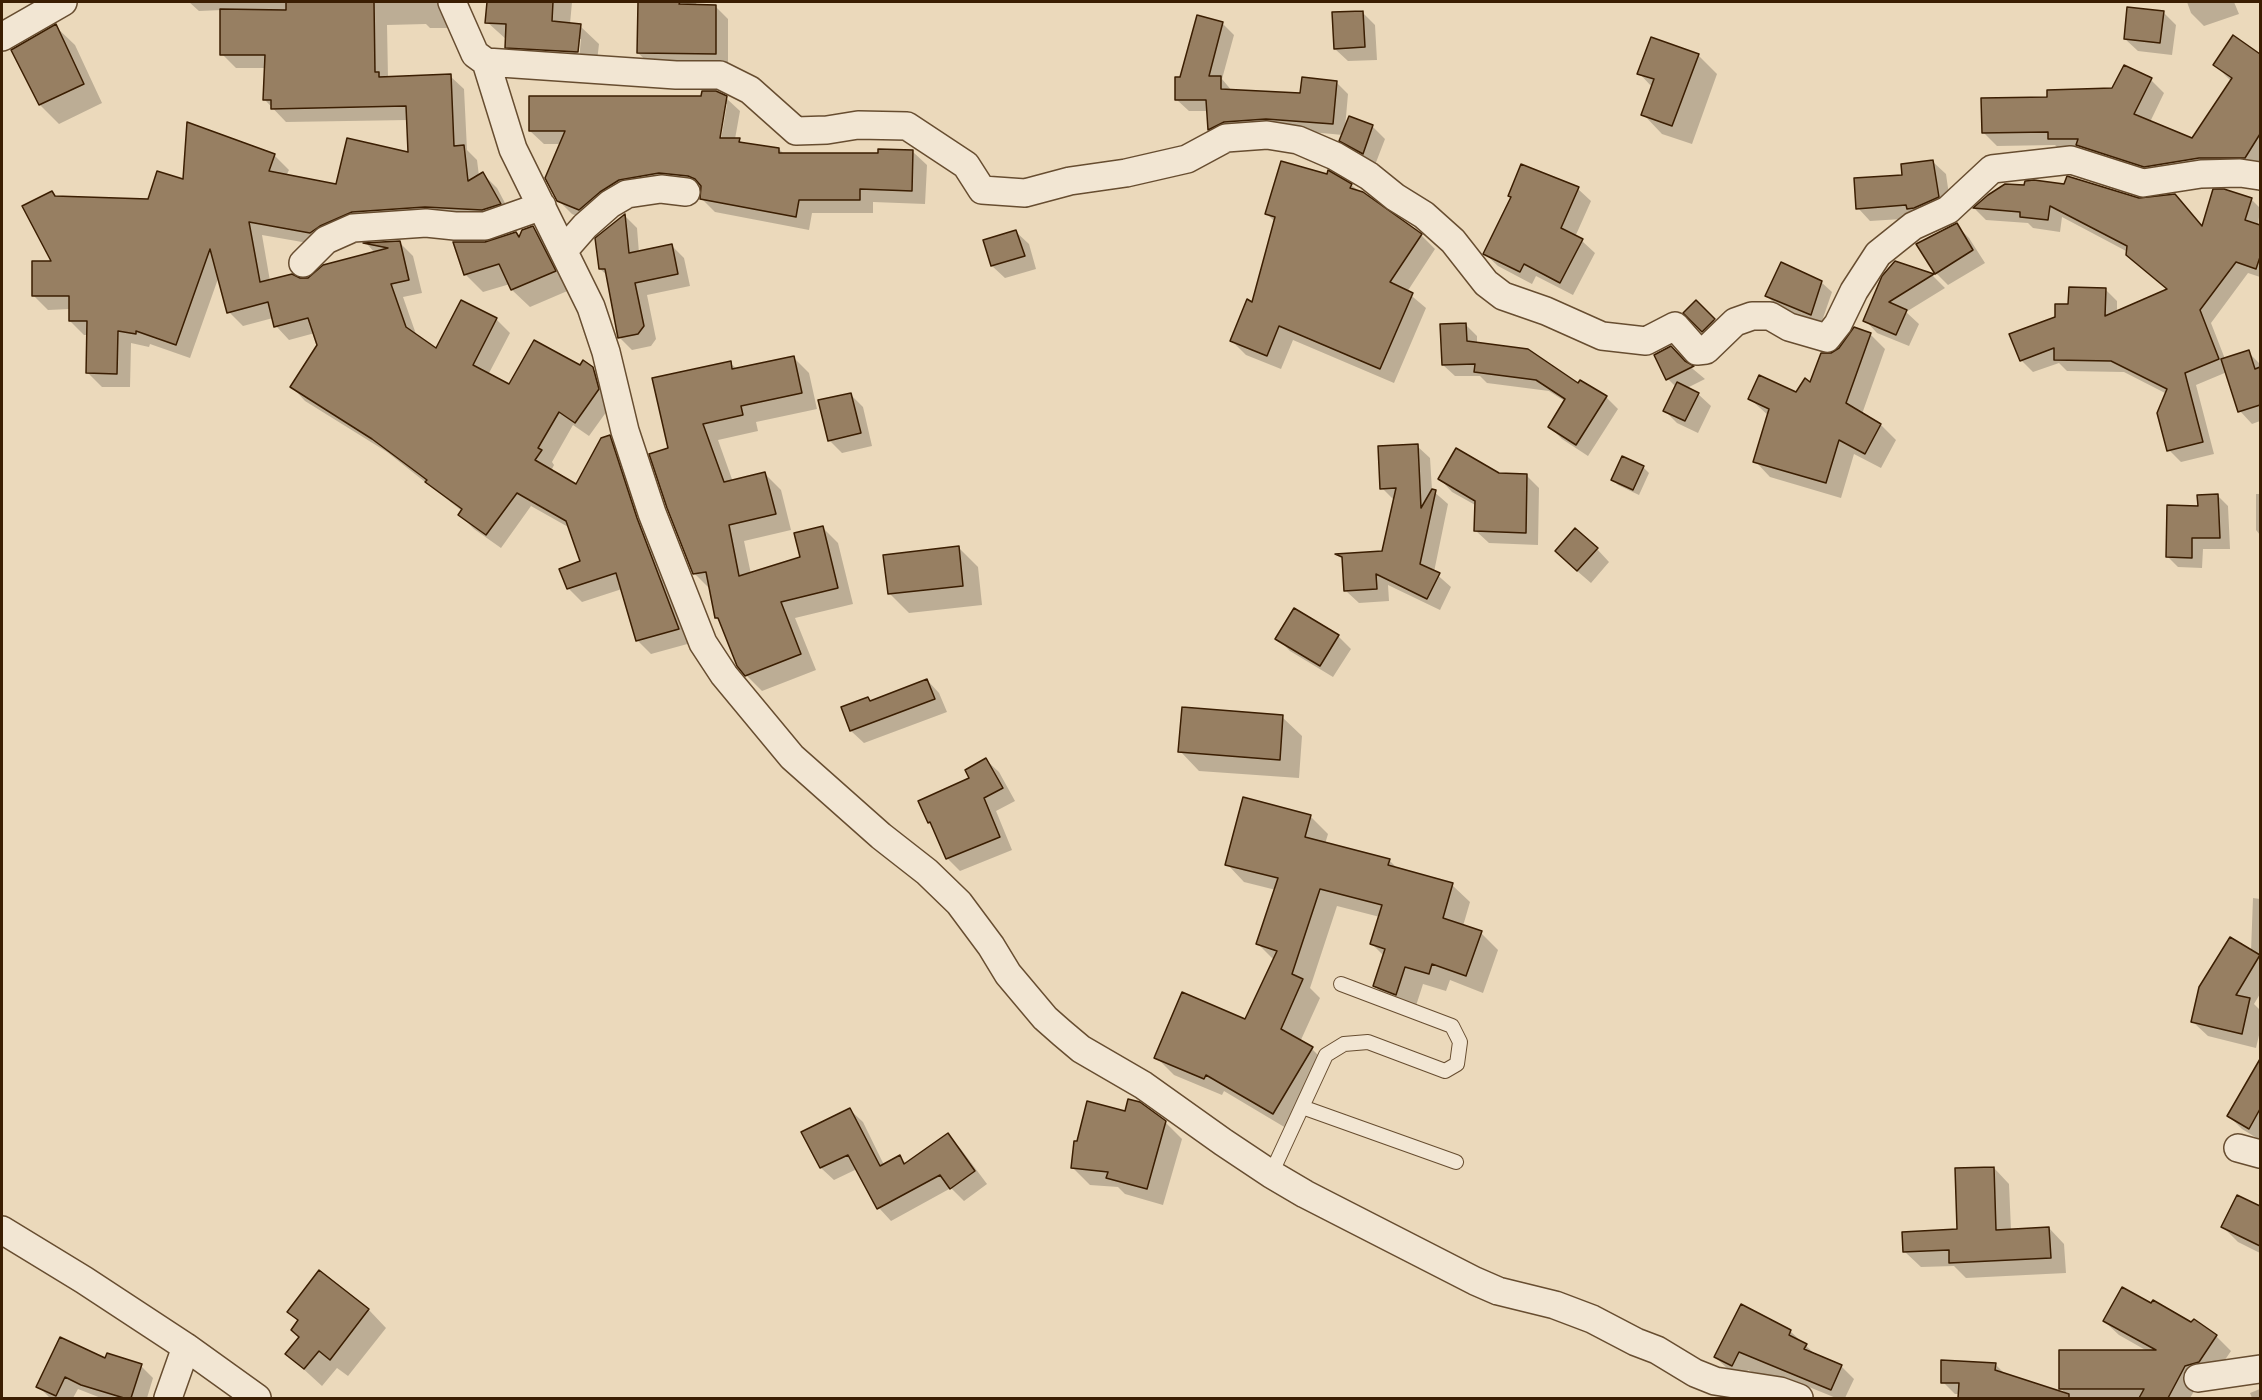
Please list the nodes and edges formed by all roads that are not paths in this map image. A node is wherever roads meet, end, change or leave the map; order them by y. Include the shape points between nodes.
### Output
1 (63, 2) edge
2 (452, 2) edge
3 (2, 37) edge
4 (486, 63) junction
5 (2260, 176) edge
6 (686, 192) dead end
7 (542, 206) junction
8 (564, 250) junction
9 (303, 263) dead end
10 (1341, 984) dead end
11 (1302, 1107) junction
12 (1456, 1162) dead end
13 (1271, 1174) junction
14 (2, 1230) edge
15 (186, 1347) junction
16 (2260, 1370) edge
17 (2198, 1378) dead end
18 (168, 1398) edge
19 (257, 1398) edge
20 (1799, 1398) edge

1 - 3 street
2 - 4 street via 475,54
4 - 5 street via 720,75 750,90 796,131 858,125 907,126 966,165 982,190 1025,193 1070,181 1126,173 1187,159 1226,138 1267,135 1298,140 1369,176 1424,215 1454,241 1486,283 1503,296 1602,336 1646,341 1675,326 1697,351 1706,350 1735,322 1752,316 1770,316 1789,327 1827,338 1878,254 1913,226 1948,210 1992,169 2071,160 2143,183 2201,174
4 - 7 street via 513,149
6 - 8 street via 661,189 627,194 610,204
7 - 8 street
7 - 9 street via 485,226 426,223 353,228 326,240
8 - 13 street via 591,307 652,513 703,642 724,675 792,757 959,903 1008,974 1045,1018 1081,1049 1143,1085
10 - 11 lane via 1452,1026 1460,1042 1457,1064 1445,1071 1368,1042 1344,1044 1326,1055
11 - 12 lane
11 - 13 lane
13 - 20 street via 1498,1291 1592,1319 1715,1381 1780,1391
14 - 15 street
15 - 18 street
15 - 19 street
16 - 17 street

